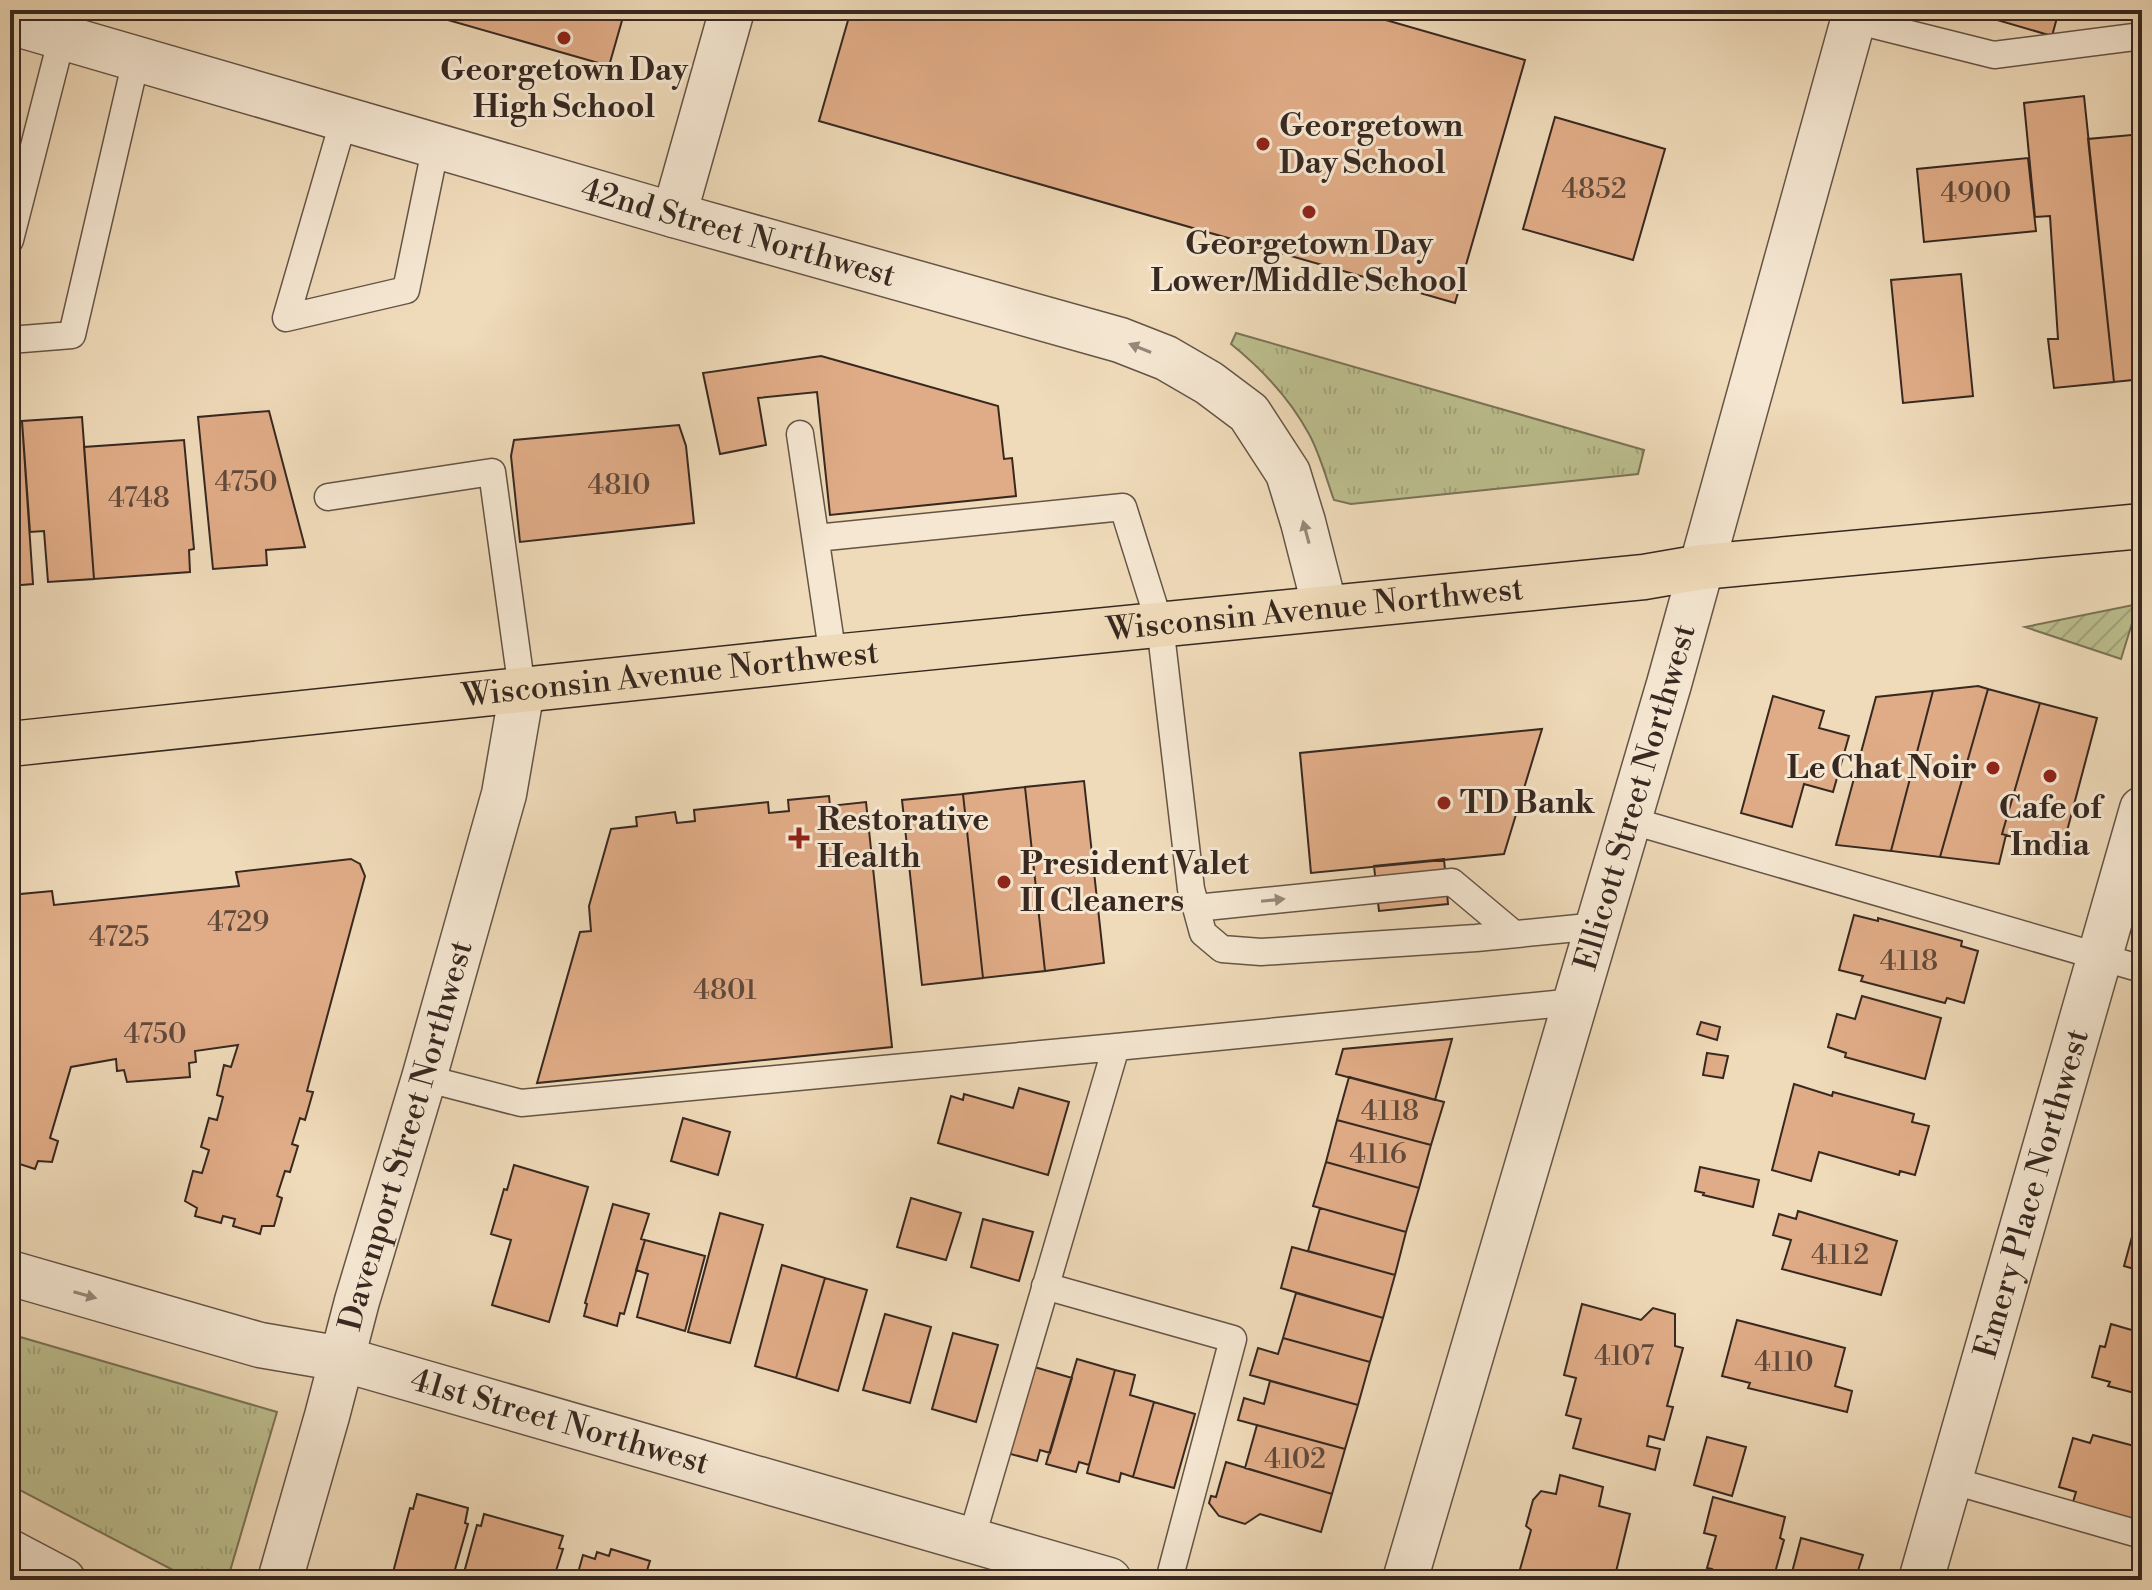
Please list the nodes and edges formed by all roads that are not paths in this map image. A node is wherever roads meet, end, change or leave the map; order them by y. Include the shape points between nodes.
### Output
1 (732, 10) edge
2 (1855, 15) edge
3 (10, 22) edge
4 (2142, 36) edge
5 (62, 37) junction
6 (136, 60) junction
7 (344, 119) junction
8 (436, 145) junction
9 (674, 215) junction
10 (10, 240) edge
11 (10, 340) edge
12 (800, 434) dead end
13 (328, 497) dead end
14 (2142, 526) edge
15 (816, 538) junction
16 (1702, 567) junction
17 (1325, 608) junction
18 (1160, 625) junction
19 (833, 657) junction
20 (522, 690) junction
21 (10, 744) edge
22 (2142, 809) edge
23 (1629, 820) junction
24 (1196, 908) junction
25 (1598, 926) junction
26 (1514, 934) junction
27 (2100, 957) junction
28 (2142, 969) edge
29 (1575, 1002) junction
30 (1116, 1047) junction
31 (424, 1078) junction
32 (10, 1273) edge
33 (1045, 1286) junction
34 (342, 1359) junction
35 (1950, 1480) junction
36 (2142, 1535) edge
37 (971, 1540) junction
38 (10, 1552) edge
39 (63, 1580) edge
40 (280, 1580) edge
41 (1109, 1580) edge
42 (1169, 1580) edge
43 (1405, 1580) edge
44 (1921, 1580) edge

1 - 9 street
2 - 4 lane via 1994,55
2 - 16 street, Ellicott Street Northwest
3 - 5 street, 42nd Street Northwest
5 - 6 street, 42nd Street Northwest
5 - 10 lane
6 - 7 street, 42nd Street Northwest
6 - 11 lane via 72,335
7 - 8 street, 42nd Street Northwest
7 - 8 lane via 286,318 406,290
8 - 9 street, 42nd Street Northwest
17 -> 9 street, 42nd Street Northwest via 1288,473 1249,413 1209,383 1120,340
12 - 15 lane
13 - 20 lane via 492,472
14 - 16 main road, Wisconsin Avenue Northwest
15 - 18 lane via 1123,507
15 - 19 lane
16 - 17 main road, Wisconsin Avenue Northwest
16 - 23 street, Ellicott Street Northwest
17 - 18 main road, Wisconsin Avenue Northwest
18 - 19 main road, Wisconsin Avenue Northwest
18 - 24 lane
19 - 20 main road, Wisconsin Avenue Northwest
20 - 21 main road, Wisconsin Avenue Northwest
20 - 31 street, Davenport Street Northwest via 504,794
22 - 27 street, Emery Place Northwest
23 - 25 street, Ellicott Street Northwest
23 - 27 lane
24 -> 26 lane via 1452,882
24 - 26 lane via 1203,933 1222,949 1261,952
25 - 26 lane
25 - 29 street, Ellicott Street Northwest
27 - 28 lane
27 - 35 street, Emery Place Northwest
29 - 30 lane
29 - 43 street, Ellicott Street Northwest
30 - 31 lane via 521,1103
30 - 33 lane
31 - 34 street, Davenport Street Northwest
32 -> 34 street, 41st Street Northwest via 260,1345
33 - 37 lane
33 - 42 lane via 1233,1339
34 - 37 street, 41st Street Northwest
34 - 40 street, Davenport Street Northwest
35 - 36 lane
35 - 44 street, Emery Place Northwest
37 - 41 street, 41st Street Northwest
38 - 39 street

